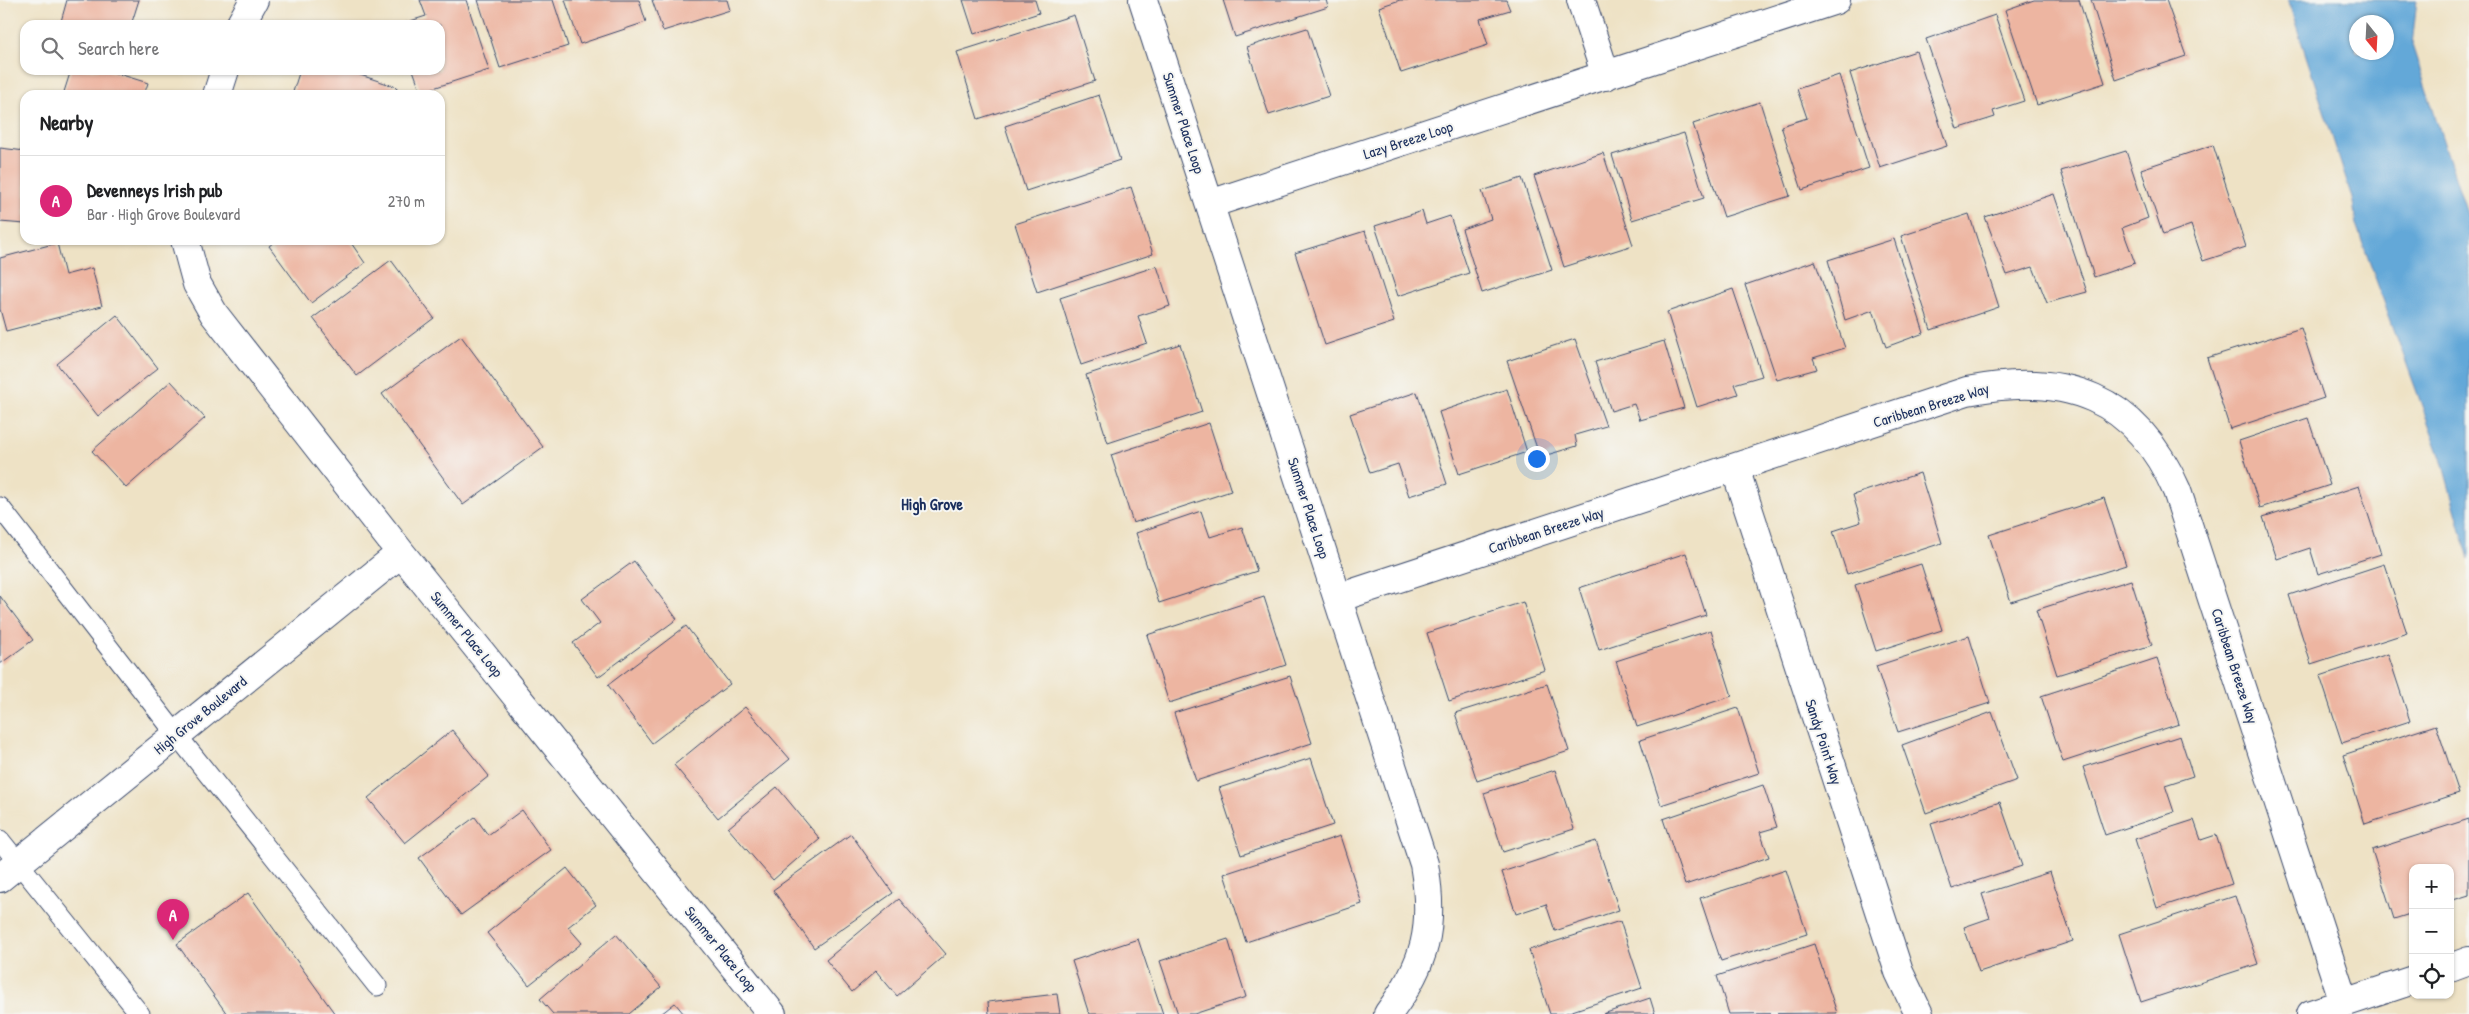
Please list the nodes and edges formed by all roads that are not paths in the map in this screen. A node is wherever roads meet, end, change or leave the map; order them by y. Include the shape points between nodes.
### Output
1 (254, 0) edge
2 (1143, 0) edge
3 (1581, 0) edge
4 (1836, 0) edge
5 (243, 20) edge
6 (223, 75) edge
7 (1606, 76) junction
8 (219, 90) edge
9 (1210, 204) junction
10 (186, 245) edge
11 (1735, 468) junction
12 (0, 506) edge
13 (401, 553) junction
14 (1338, 598) junction
15 (176, 734) junction
16 (0, 840) edge
17 (9, 870) edge
18 (2469, 962) edge
19 (2454, 967) edge
20 (2409, 981) edge
21 (377, 986) dead end
22 (2344, 1003) junction
23 (140, 1014) edge
24 (772, 1014) edge
25 (1388, 1014) edge
26 (1919, 1014) edge
27 (2311, 1014) edge

1 - 5 street
2 - 9 street, Summer Place Loop
3 - 7 street
4 - 7 street, Lazy Breeze Loop
6 - 8 street
7 - 9 street, Lazy Breeze Loop
9 - 14 street, Summer Place Loop
10 - 13 street, Summer Place Loop via 197,284 214,314
11 - 14 street, Caribbean Breeze Way
11 - 22 street, Caribbean Breeze Way via 1967,392 2012,384 2057,387 2076,392 2095,399 2130,420 2158,452 2178,491
11 - 26 street, Sandy Point Way via 1899,972
12 - 15 lane
13 - 15 street, High Grove Boulevard
13 - 24 street, Summer Place Loop
14 - 25 street, Summer Place Loop via 1424,864 1429,893 1429,926 1421,958 1408,987
15 - 17 street, High Grove Boulevard
15 - 21 lane
16 - 17 lane
17 - 23 lane
18 - 19 street
20 - 22 street
22 - 27 street

